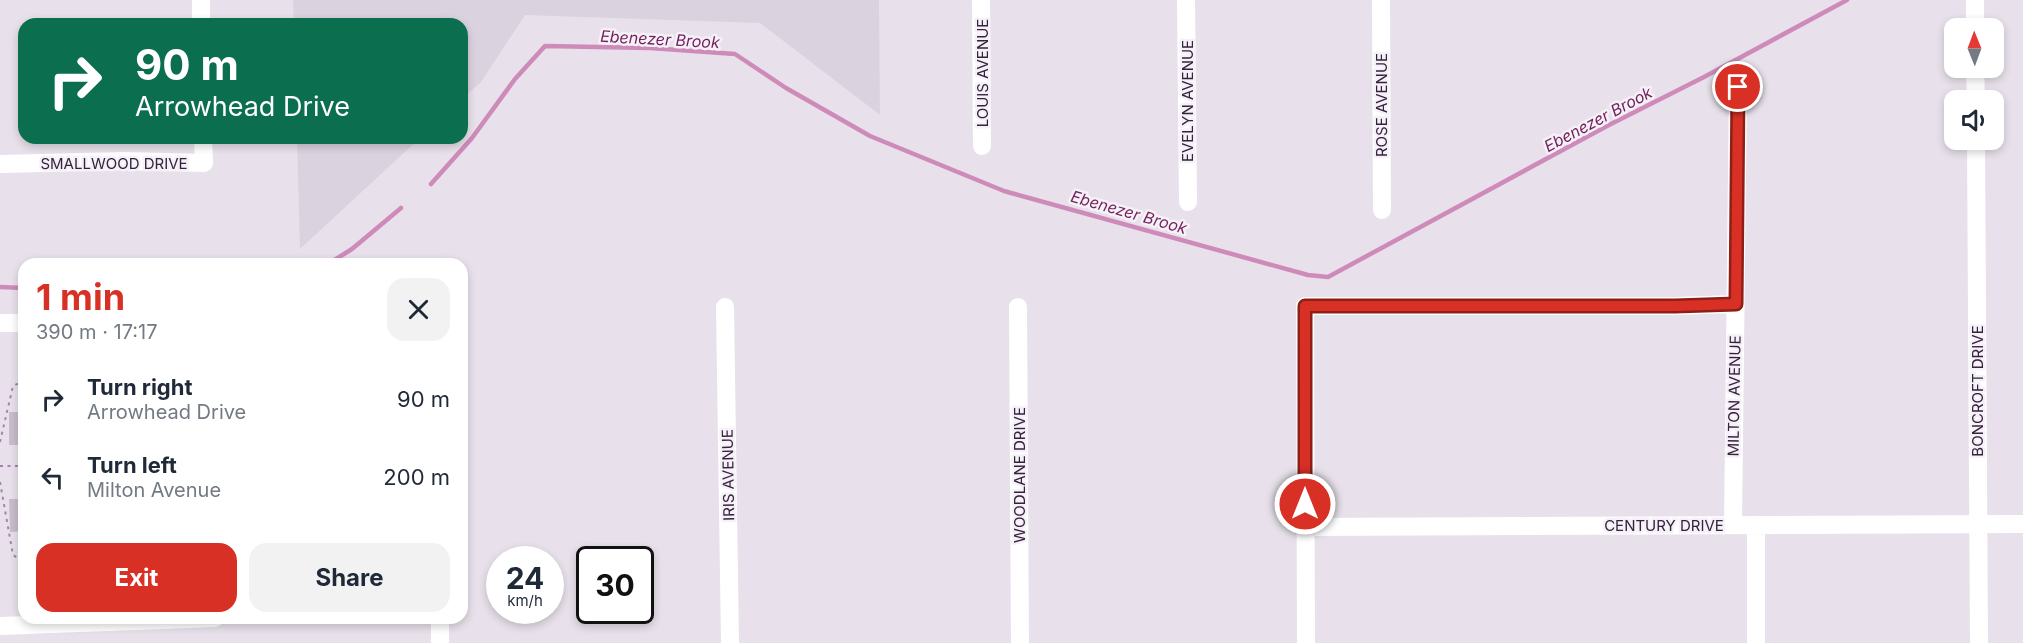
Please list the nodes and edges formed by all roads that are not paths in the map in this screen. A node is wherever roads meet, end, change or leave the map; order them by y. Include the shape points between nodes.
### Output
1 (201, 0) edge
2 (981, 0) edge
3 (1186, 0) edge
4 (1381, 0) edge
5 (1975, 0) edge
6 (201, 18) edge
7 (1975, 18) edge
8 (1738, 87) dead end
9 (203, 144) edge
10 (982, 146) dead end
11 (1976, 150) edge
12 (0, 164) edge
13 (1188, 202) dead end
14 (1382, 210) dead end
15 (1736, 304) junction
16 (725, 307) dead end
17 (1018, 307) dead end
18 (0, 323) edge
19 (18, 324) edge
20 (1978, 524) junction
21 (2023, 524) edge
22 (1733, 525) junction
23 (1756, 525) junction
24 (1305, 526) junction
25 (18, 624) edge
26 (440, 624) edge
27 (0, 626) edge
28 (440, 643) edge
29 (730, 643) edge
30 (1020, 643) edge
31 (1306, 643) edge
32 (1756, 643) edge
33 (1979, 643) edge

1 - 6 street
2 - 10 street, LOUIS AVENUE
3 - 13 street, EVELYN AVENUE
4 - 14 street, ROSE AVENUE
5 - 7 street
8 - 15 street, MILTON AVENUE
9 - 12 street, SMALLWOOD DRIVE via 204,163
11 - 20 street, BONCROFT DRIVE
15 - 22 street, MILTON AVENUE
15 - 24 street via 1305,306
16 - 29 street, IRIS AVENUE
17 - 30 street, WOODLANE DRIVE
18 - 19 street
20 - 21 street, CENTURY DRIVE
20 - 23 street, CENTURY DRIVE
20 - 33 street, BONCROFT DRIVE
22 - 23 street, CENTURY DRIVE
22 - 24 street, CENTURY DRIVE
23 - 32 street
24 - 31 street
25 - 27 street
26 - 28 street

